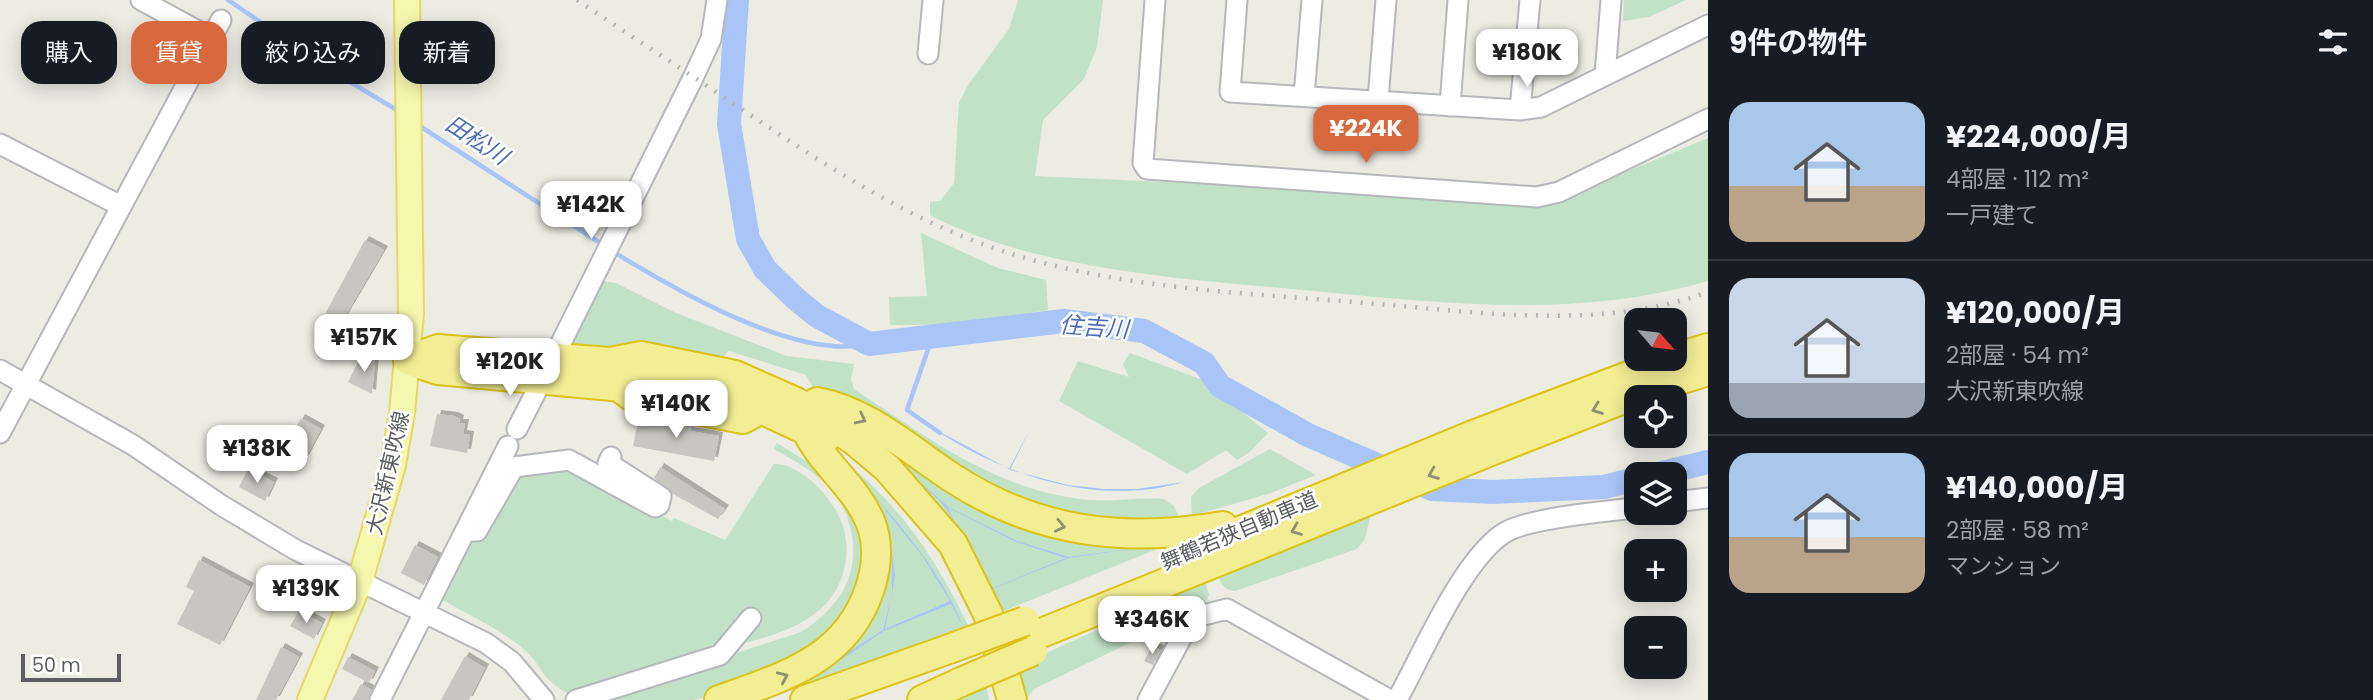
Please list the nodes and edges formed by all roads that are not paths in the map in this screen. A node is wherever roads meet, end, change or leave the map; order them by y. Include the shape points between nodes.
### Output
1 (141, 0) edge
2 (407, 0) edge
3 (717, 0) edge
4 (933, 0) edge
5 (1155, 0) edge
6 (1237, 0) edge
7 (1312, 0) edge
8 (1386, 0) edge
9 (1458, 0) edge
10 (1531, 0) edge
11 (1611, 0) edge
12 (180, 21) edge
13 (1708, 25) edge
14 (928, 54) dead end
15 (1605, 75) junction
16 (186, 84) edge
17 (1304, 96) junction
18 (1378, 100) junction
19 (1450, 106) junction
20 (1520, 110) junction
21 (1708, 119) edge
22 (0, 144) edge
23 (120, 205) junction
24 (1708, 348) edge
25 (558, 349) dead end
26 (1687, 354) edge
27 (408, 360) junction
28 (0, 370) edge
29 (1645, 371) edge
30 (1708, 371) edge
31 (613, 373) junction
32 (26, 384) junction
33 (539, 386) dead end
34 (760, 398) junction
35 (796, 402) junction
36 (806, 430) junction
37 (0, 433) edge
38 (1485, 442) junction
39 (611, 457) dead end
40 (1348, 497) junction
41 (1708, 498) edge
42 (1687, 501) edge
43 (1624, 510) edge
44 (1274, 516) junction
45 (465, 531) junction
46 (360, 581) junction
47 (425, 612) junction
48 (751, 618) dead end
49 (1029, 636) junction
50 (955, 666) junction
51 (310, 700) edge
52 (380, 700) edge
53 (544, 700) edge
54 (576, 700) edge
55 (719, 700) edge
56 (804, 700) edge
57 (863, 700) edge
58 (922, 700) edge
59 (996, 700) edge
60 (1012, 700) edge
61 (1148, 700) edge
62 (1391, 700) edge
63 (1397, 700) edge

1 - 12 street
2 - 27 main road, 大沢新東吹線
3 - 25 street via 711,39
4 - 14 street
5 - 21 street via 1143,163 1147,169 1537,197 1559,192
6 - 17 street via 1230,92
7 - 17 street
8 - 18 street
9 - 19 street
10 - 20 street
11 - 15 street
13 - 15 street
15 - 20 street via 1541,107
16 - 23 street
17 - 18 street
18 - 19 street
19 - 20 street
22 - 23 street
23 - 32 street
24 - 26 highway, 舞鶴若狭自動車道
27 - 31 highway via 438,349
27 - 46 main road, 大沢新東吹線 via 394,465
28 - 32 street
29 - 38 highway, 舞鶴若狭自動車道
30 -> 38 highway, 舞鶴若狭自動車道
31 - 34 highway via 641,356 735,375
31 - 34 highway via 634,398 743,419
32 - 37 street
32 - 46 street via 133,445 296,550
33 - 45 street
34 - 35 highway
34 - 36 highway
35 -> 44 highway via 824,403 857,417 962,484 1044,523 1146,535
35 - 60 highway via 855,440 887,468 953,544 988,614
55 -> 36 highway via 786,677 827,652 852,628 866,602 875,564 870,520
36 - 59 highway via 864,467 930,540 972,616
38 - 40 highway, 舞鶴若狭自動車道
39 - 45 street via 608,463 661,497 659,505 655,507 569,460 514,467 477,531
40 - 44 highway, 舞鶴若狭自動車道
40 -> 49 highway, 舞鶴若狭自動車道 via 1254,547
41 - 42 street
43 - 63 street via 1506,531 1470,568
44 - 49 highway, 舞鶴若狭自動車道
45 - 47 street
46 - 47 street
46 - 51 main road, 大沢新東吹線
47 - 52 street
47 - 53 street via 498,651
48 - 54 street via 720,655
49 - 50 highway, 舞鶴若狭自動車道, bridge
50 - 56 highway, 舞鶴若狭自動車道
50 - 57 highway, 舞鶴若狭自動車道
50 - 58 highway
61 - 62 street via 1192,618 1227,609

